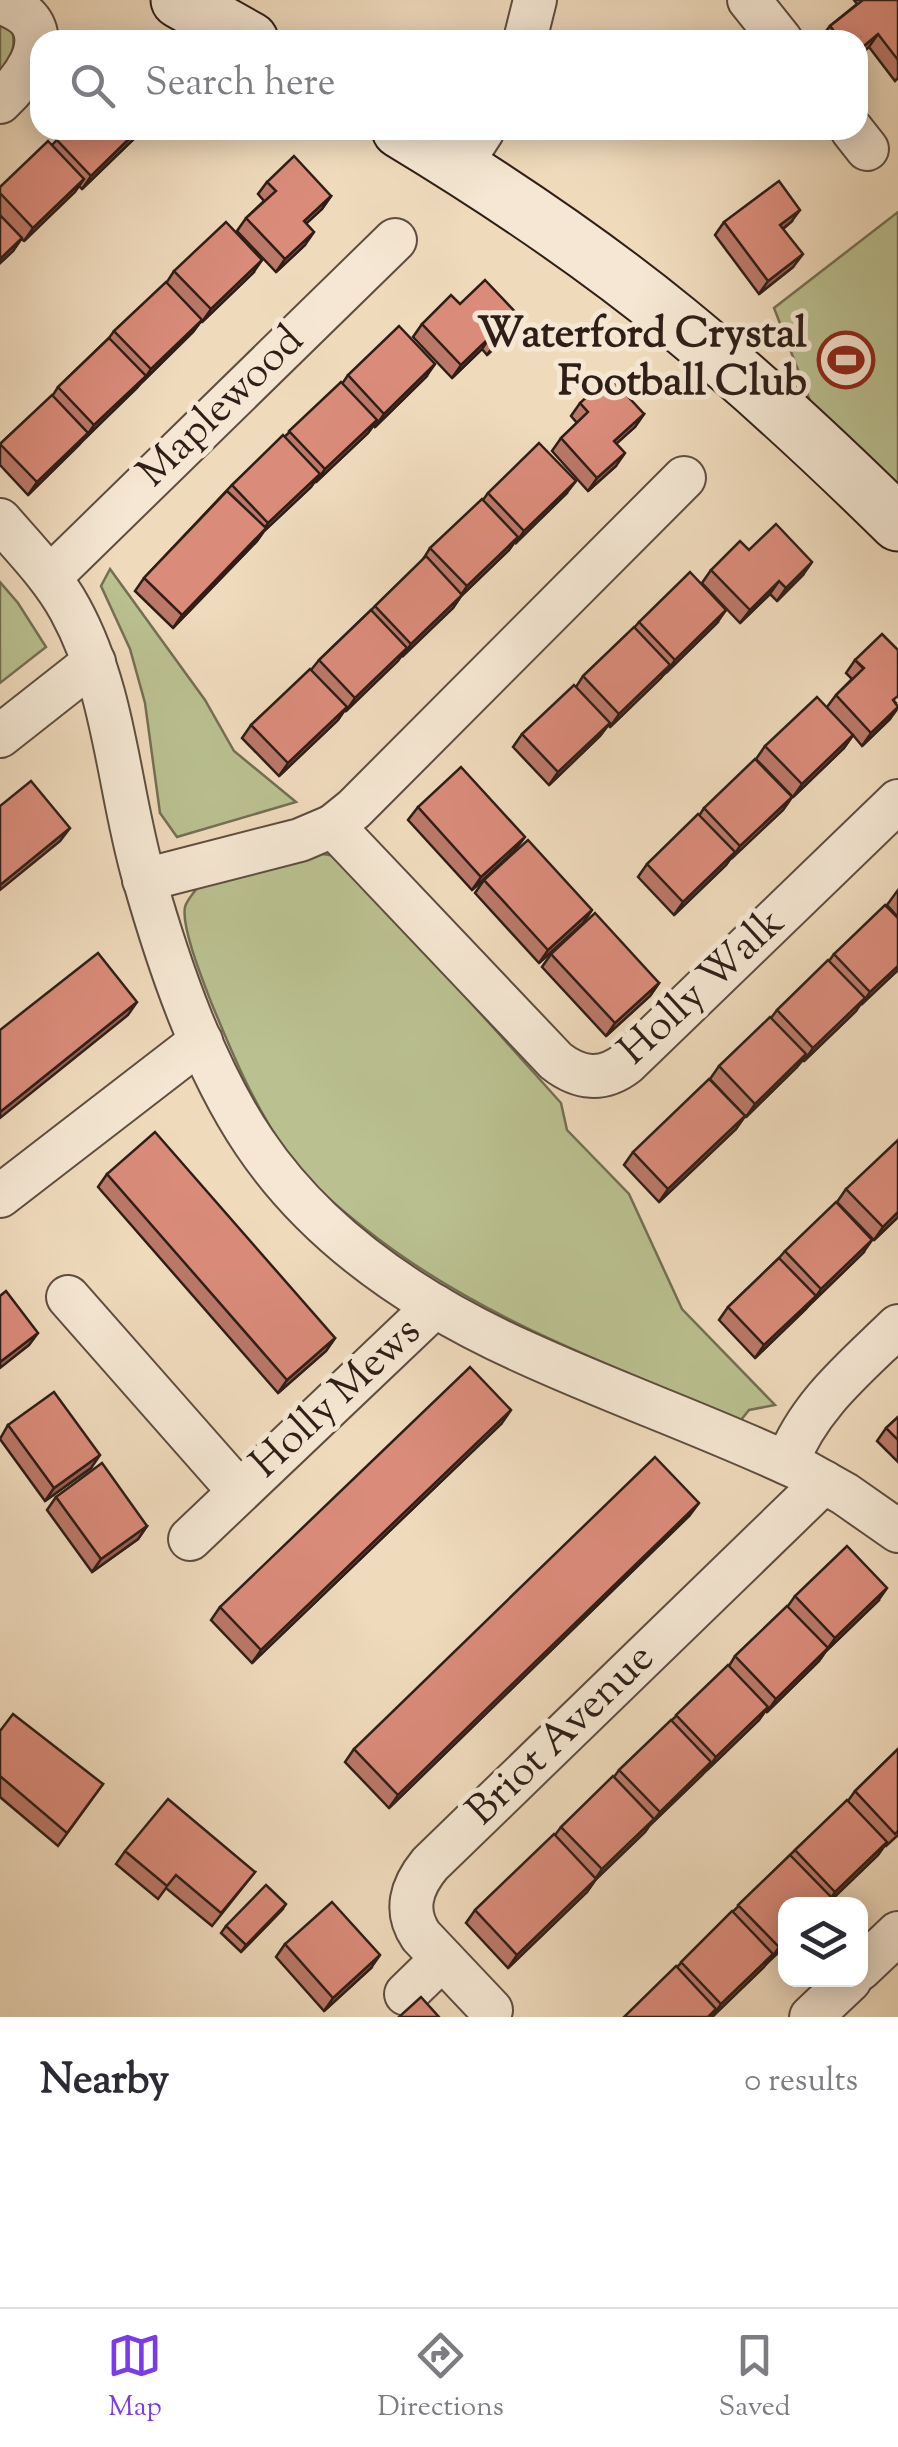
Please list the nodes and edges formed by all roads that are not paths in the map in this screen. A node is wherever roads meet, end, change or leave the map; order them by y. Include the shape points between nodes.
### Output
1 (179, 0) edge
2 (535, 0) edge
3 (749, 0) edge
4 (0, 2) edge
5 (34, 30) edge
6 (232, 30) edge
7 (528, 30) edge
8 (773, 30) edge
9 (30, 64) edge
10 (0, 102) edge
11 (440, 140) edge
12 (472, 148) edge
13 (395, 240) dead end
14 (684, 478) dead end
15 (0, 520) edge
16 (898, 523) edge
17 (50, 578) junction
18 (94, 662) junction
19 (0, 736) edge
20 (898, 801) edge
21 (334, 826) junction
22 (144, 880) junction
23 (201, 1041) junction
24 (0, 1196) edge
25 (68, 1297) dead end
26 (435, 1306) junction
27 (898, 1326) edge
28 (806, 1472) junction
29 (239, 1491) junction
30 (898, 1531) edge
31 (190, 1539) dead end
32 (898, 1933) edge
33 (442, 1959) junction
34 (868, 1961) edge
35 (843, 1987) edge
36 (406, 1994) dead end
37 (491, 2010) dead end
38 (812, 2017) edge

1 - 6 street
2 - 7 street
3 - 8 street
4 - 5 street via 22,13
9 - 10 street
11 - 12 street
12 - 16 street via 758,391
13 - 17 street, Maplewood
14 - 21 street
15 - 17 street
17 - 18 street
18 - 19 street
18 - 22 street
20 - 21 street, Holly Walk via 627,1064 596,1077 556,1061
21 - 22 street
22 - 23 street
23 - 24 street
23 - 26 street via 254,1142 296,1196 348,1246
25 - 29 street, Holly Mews
26 - 28 street via 522,1352
26 - 29 street, Holly Mews
27 - 28 street via 825,1398 797,1437
28 - 30 street
28 - 33 street, Briot Avenue via 424,1871 410,1911
29 - 31 street, Holly Mews
32 - 34 street
33 - 36 street
33 - 37 street, Briot Avenue
35 - 38 street

